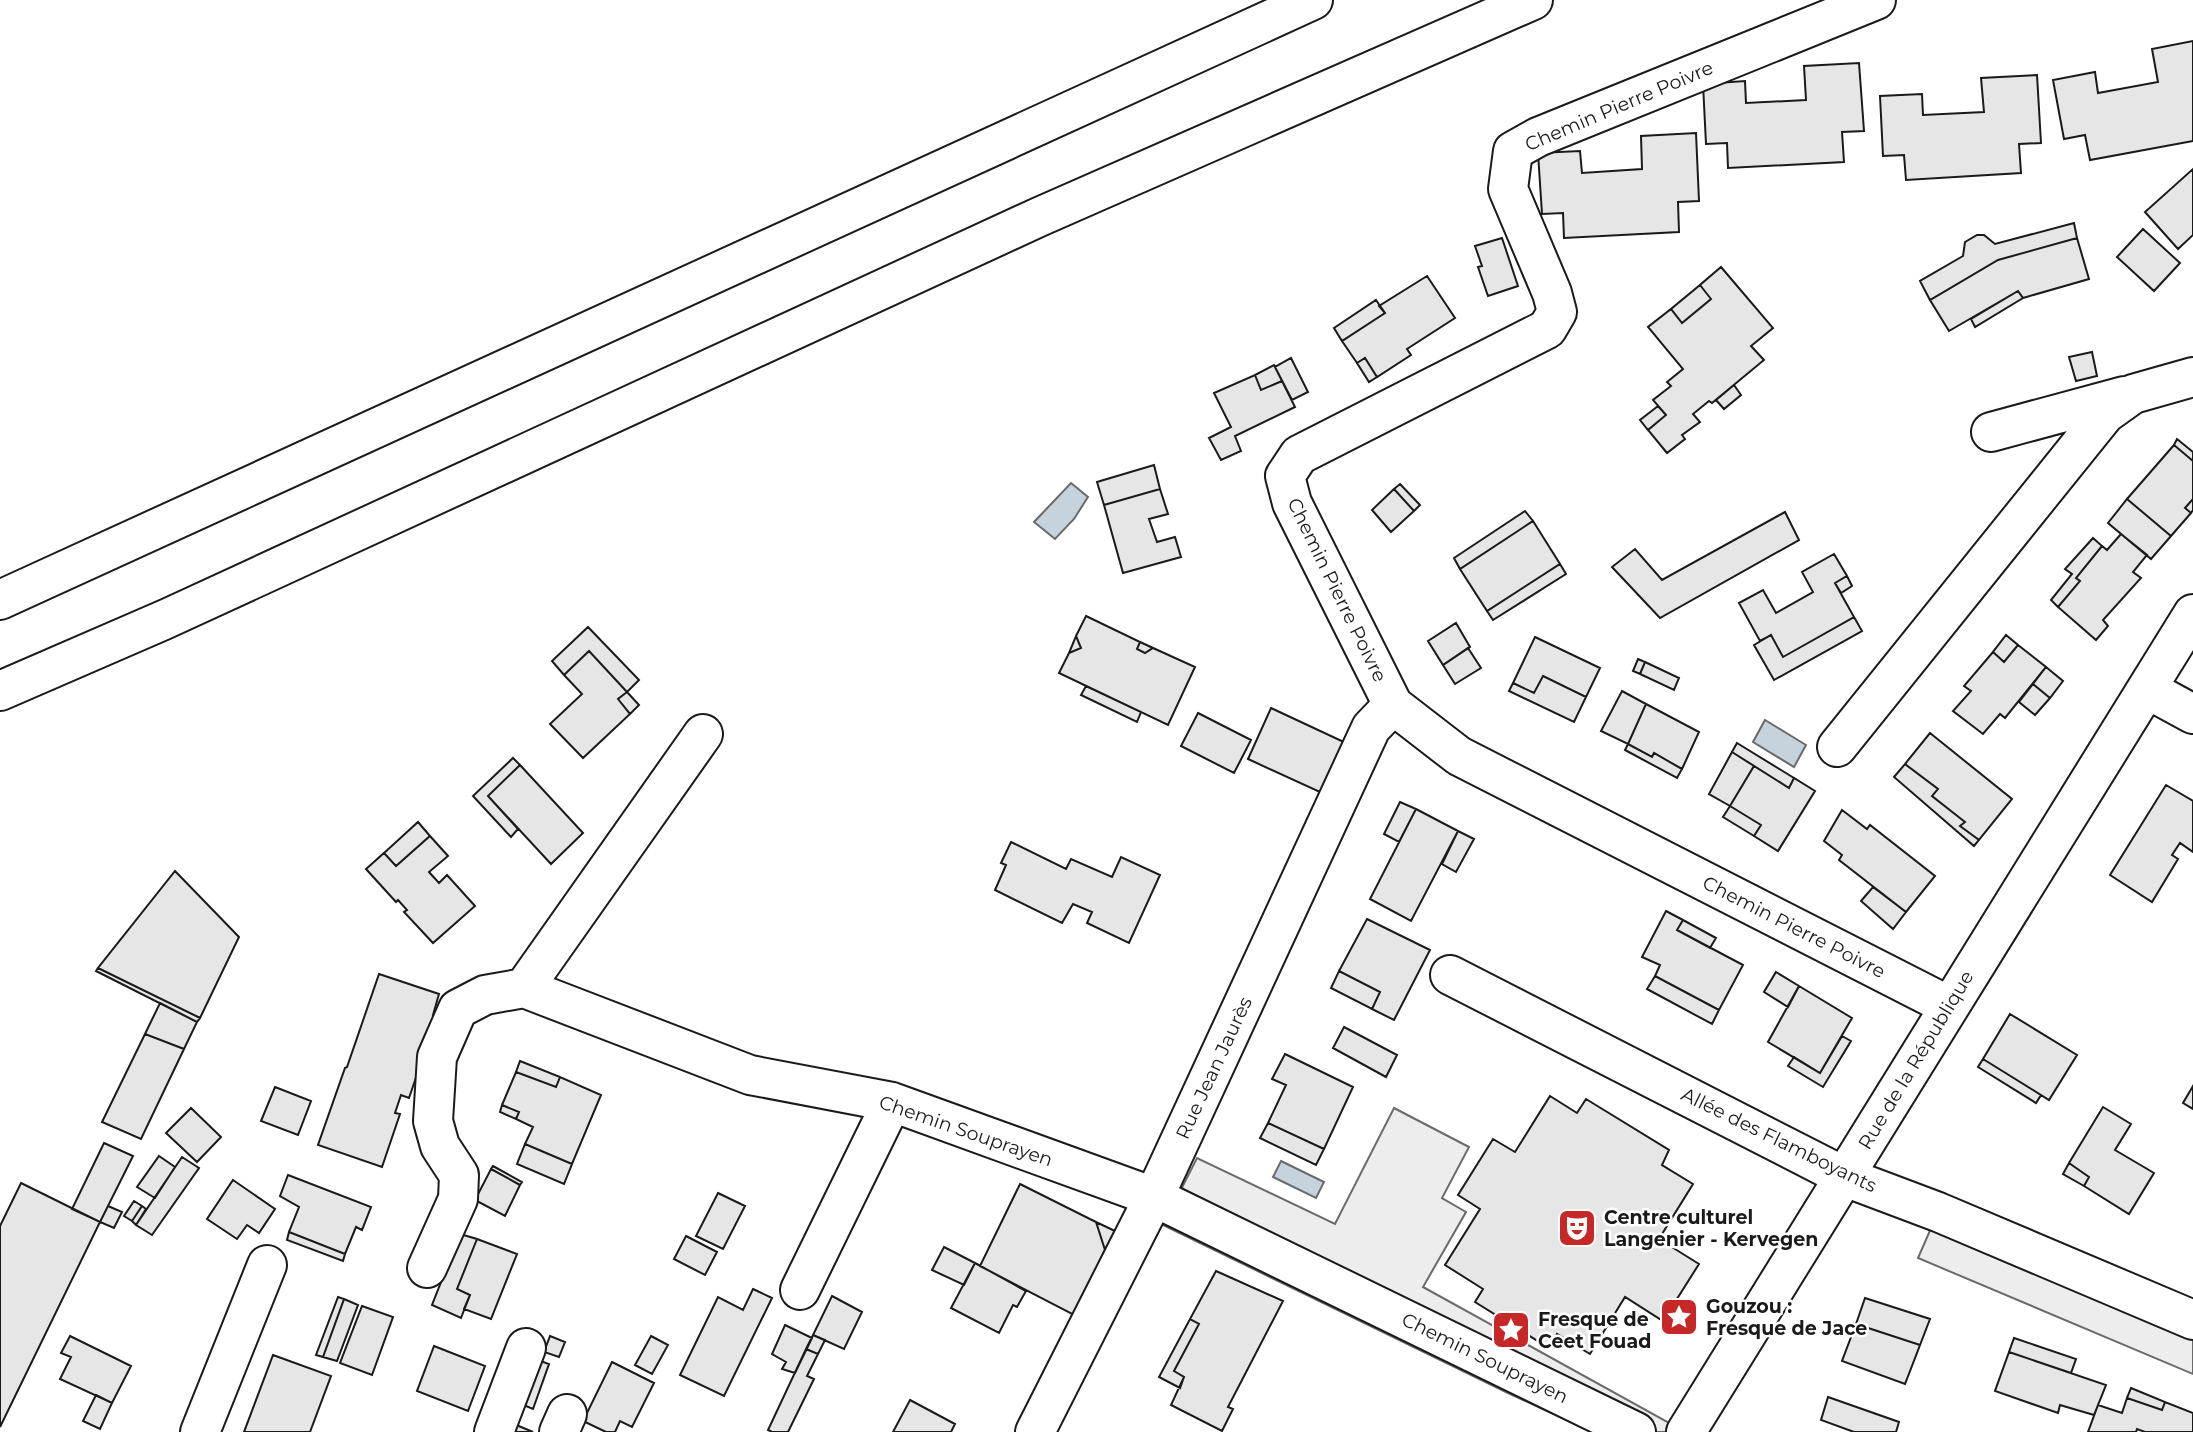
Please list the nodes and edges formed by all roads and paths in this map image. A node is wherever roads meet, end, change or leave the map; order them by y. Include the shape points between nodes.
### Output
1 (1313, 0) edge
2 (1533, 0) edge
3 (1876, 0) edge
4 (2193, 377) edge
5 (2133, 394) junction
6 (1991, 432) dead end
7 (0, 600) edge
8 (2193, 614) edge
9 (166, 619) junction
10 (2147, 689) junction
11 (0, 691) edge
12 (0, 701) edge
13 (1393, 705) junction
14 (2193, 714) edge
15 (703, 734) dead end
16 (1837, 747) dead end
17 (1450, 975) dead end
18 (524, 988) junction
19 (1949, 1006) junction
20 (892, 1102) junction
21 (1845, 1177) junction
22 (1154, 1197) junction
23 (267, 1265) dead end
24 (427, 1268) dead end
25 (800, 1290) dead end
26 (2193, 1320) edge
27 (526, 1348) dead end
28 (200, 1432) edge
29 (494, 1432) edge
30 (1035, 1432) edge
31 (1636, 1432) edge
32 (1686, 1432) edge

1 - 7 main road
2 - 9 main road via 1039,217
3 - 13 main road, Chemin Pierre Poivre via 1513,151 1508,189 1558,312 1547,329 1299,455 1286,476 1292,503
4 - 5 main road
5 - 6 main road
5 - 16 main road via 2105,414
8 - 10 main road, Rue de la République
9 - 11 main road
9 - 12 main road
10 - 14 main road
10 - 19 main road, Rue de la République
13 - 19 main road, Chemin Pierre Poivre via 1459,756
13 - 22 main road, Rue Jean Jaurès via 1371,728
15 - 18 main road
17 - 21 main road, Allée des Flamboyants
18 - 20 main road, Chemin Souprayen via 750,1075
18 - 24 main road via 485,995 458,1009 437,1057 433,1121 440,1146 459,1175 458,1199
19 - 21 main road, Rue de la République
20 - 22 main road, Chemin Souprayen
20 - 25 main road
21 - 26 main road, Allée des Flamboyants
21 - 32 main road, Rue de la République
22 - 30 main road, Rue Jean Jaurès
22 - 31 main road, Chemin Souprayen
23 - 28 main road
27 - 29 main road

